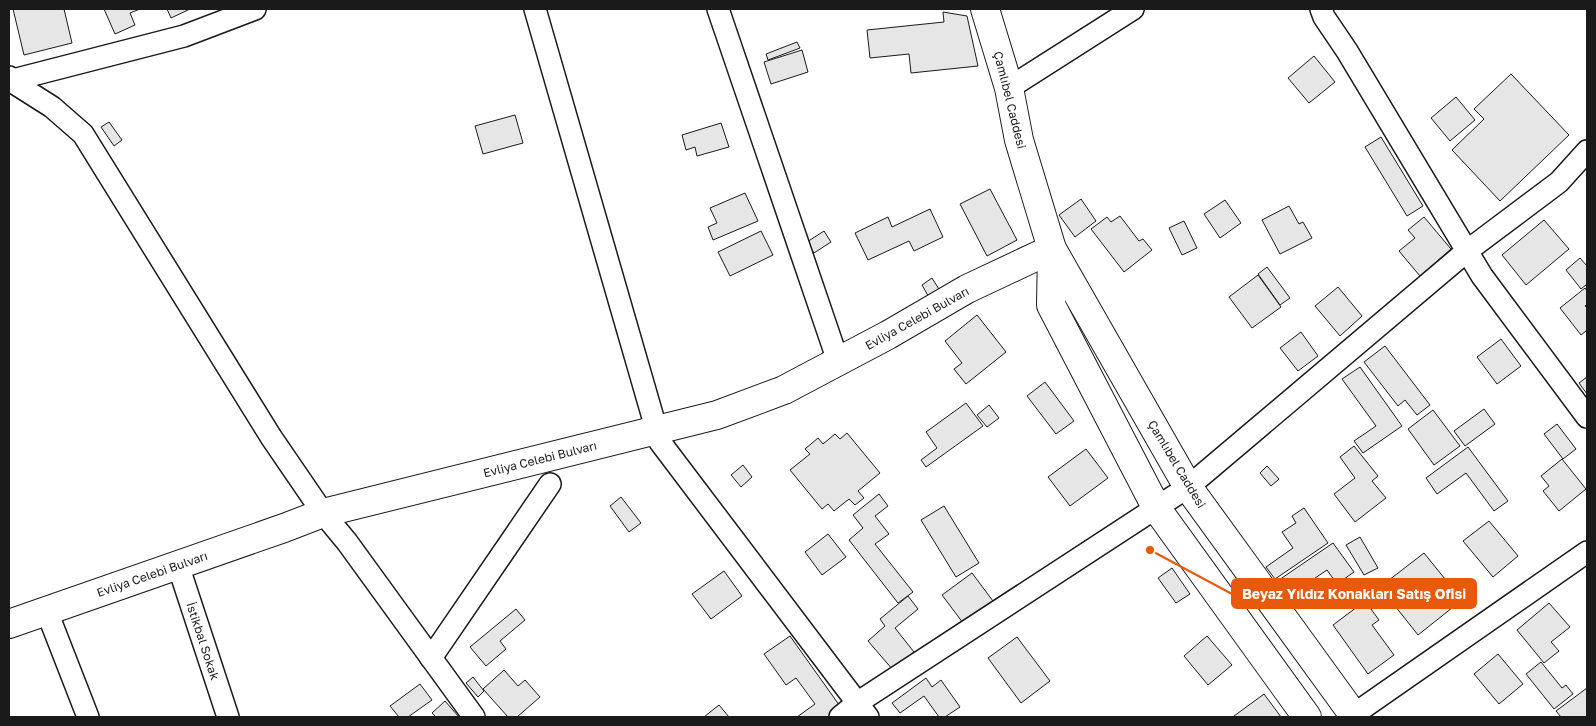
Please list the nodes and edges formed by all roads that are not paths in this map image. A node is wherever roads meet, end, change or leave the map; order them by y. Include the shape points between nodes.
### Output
1 (255, 9) edge
2 (535, 9) edge
3 (718, 9) edge
4 (985, 9) edge
5 (1134, 9) edge
6 (1321, 9) edge
7 (9, 80) edge
8 (1009, 88) junction
9 (1587, 151) edge
10 (1052, 249) junction
11 (1467, 252) junction
12 (838, 361) junction
13 (1587, 417) edge
14 (656, 430) junction
15 (550, 484) dead end
16 (1188, 487) junction
17 (1157, 509) junction
18 (323, 513) junction
19 (1587, 552) edge
20 (178, 565) junction
21 (51, 622) dead end
22 (9, 624) edge
23 (431, 658) junction
24 (863, 710) edge
25 (1353, 716) edge
26 (88, 717) edge
27 (228, 717) edge
28 (474, 717) edge
29 (840, 717) edge
30 (1308, 717) edge

1 - 7 street via 184,36
2 - 14 street
3 - 12 street
4 - 8 main road, Çamlıbel Caddesi
5 - 8 street
6 - 11 street
7 - 18 street via 52,107 83,134 271,437
8 - 10 main road, Çamlıbel Caddesi via 1019,140
9 - 11 street via 1559,182
10 - 12 main road, Evliya Celebi Bulvarı via 967,289
10 - 16 main road, Çamlıbel Caddesi
10 - 17 main road, Çamlıbel Caddesi via 1051,305
11 - 13 street
11 - 16 street
12 - 14 main road, Evliya Celebi Bulvarı via 784,390 717,414
14 - 18 main road, Evliya Celebi Bulvarı
14 - 24 street via 660,442
15 - 23 street
16 - 17 street
16 - 25 main road, Çamlıbel Caddesi
17 - 24 street
17 - 30 main road, Çamlıbel Caddesi
18 - 20 main road, Evliya Celebi Bulvarı
18 - 23 street
19 - 25 street
20 - 22 main road, Evliya Celebi Bulvarı
20 - 27 street, İstikbal Sokak
21 - 26 street
23 - 28 street
24 - 29 street

